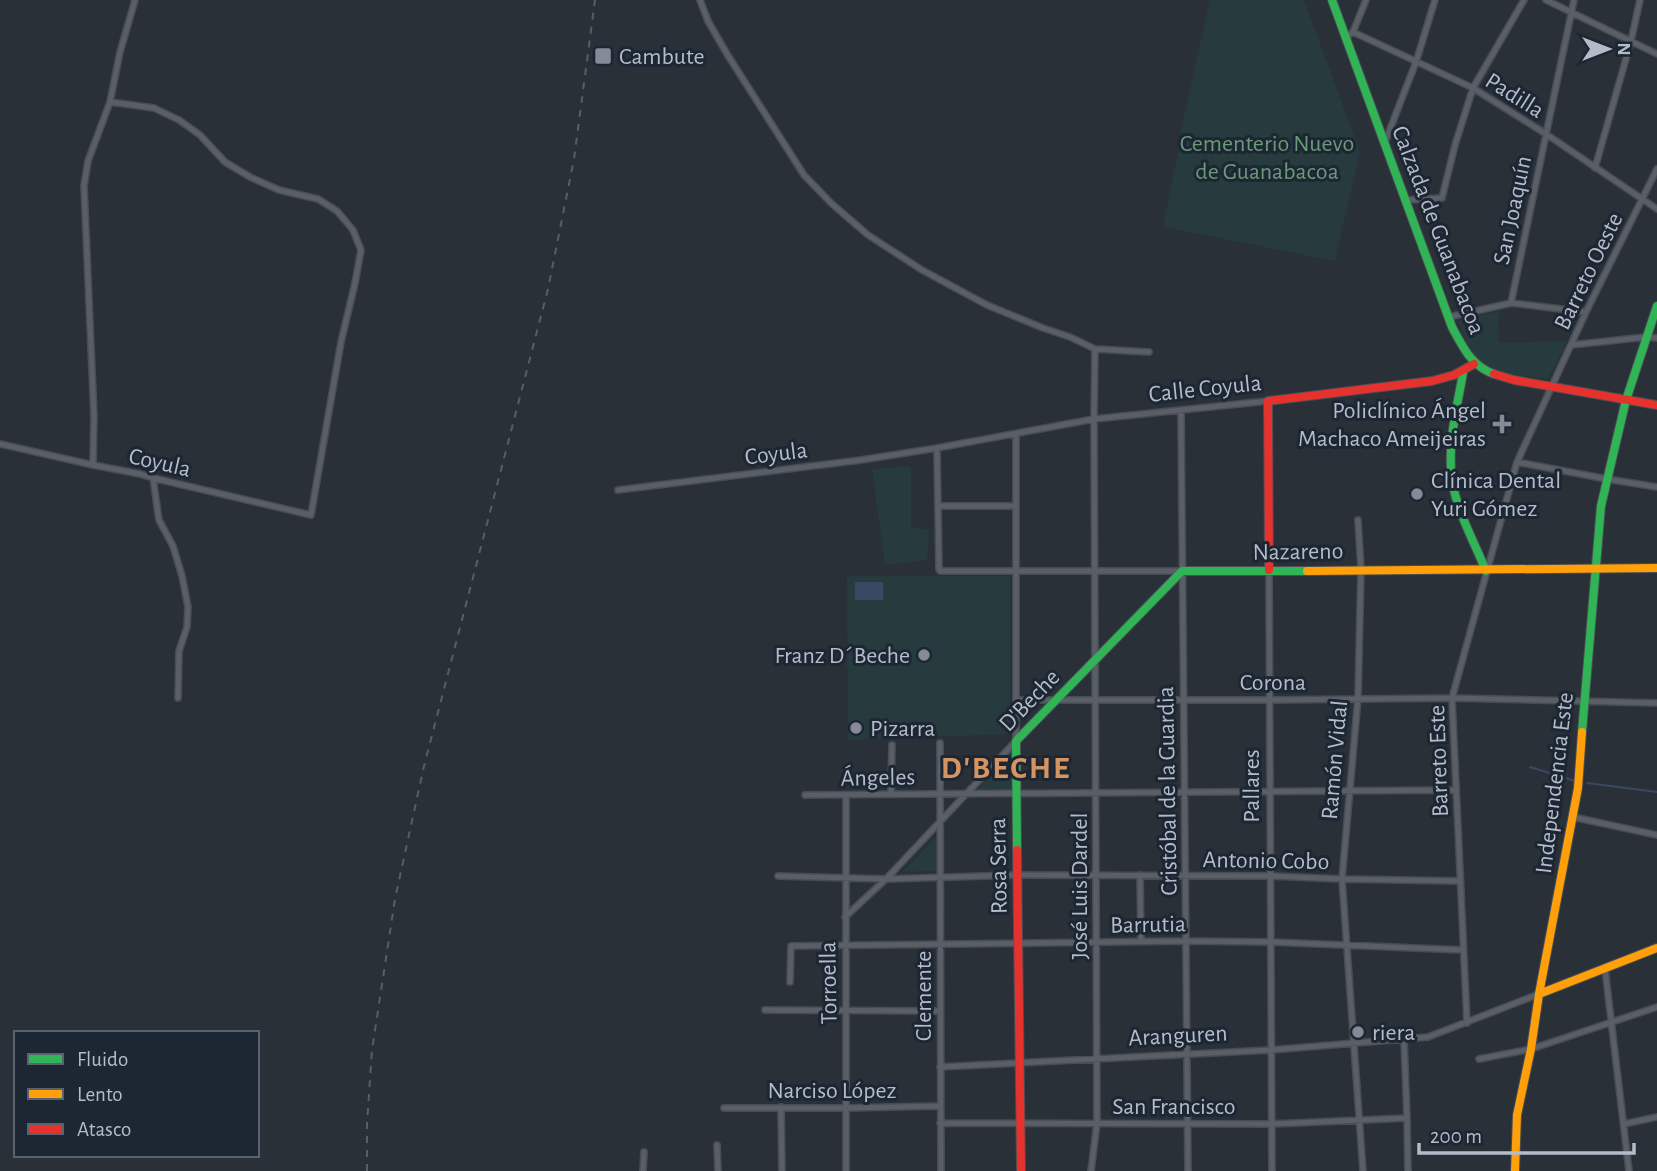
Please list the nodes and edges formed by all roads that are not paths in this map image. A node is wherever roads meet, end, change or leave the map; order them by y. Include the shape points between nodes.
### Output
1 (135, 0) edge
2 (700, 0) edge
3 (1332, 0) edge
4 (1366, 0) edge
5 (1435, 0) edge
6 (1524, 0) edge
7 (1546, 0) edge
8 (1574, 0) edge
9 (1640, 0) edge
10 (1571, 11) junction
11 (1353, 32) junction
12 (1345, 37) junction
13 (1630, 41) junction
14 (1657, 54) edge
15 (1416, 62) junction
16 (1473, 88) junction
17 (110, 102) junction
18 (1546, 134) junction
19 (1384, 144) junction
20 (1595, 168) junction
21 (1657, 169) edge
22 (1642, 199) junction
23 (1406, 200) junction
24 (1657, 209) edge
25 (1510, 303) junction
26 (1657, 306) edge
27 (1586, 312) junction
28 (1449, 317) junction
29 (1646, 337) junction
30 (1657, 338) edge
31 (1571, 345) junction
32 (1095, 349) junction
33 (1149, 352) dead end
34 (1474, 364) junction
35 (1463, 373) junction
36 (1550, 387) junction
37 (1626, 400) junction
38 (1268, 401) junction
39 (1657, 405) edge
40 (1181, 410) junction
41 (1094, 419) junction
42 (1016, 434) junction
43 (0, 444) edge
44 (937, 448) junction
45 (1517, 461) junction
46 (93, 465) junction
47 (153, 478) junction
48 (1607, 479) junction
49 (1657, 487) edge
50 (618, 490) dead end
51 (938, 506) junction
52 (1016, 506) junction
53 (1359, 520) dead end
54 (1657, 568) edge
55 (1361, 569) junction
56 (1595, 569) junction
57 (1095, 570) junction
58 (1269, 570) junction
59 (1016, 571) junction
60 (1182, 571) junction
61 (1486, 571) junction
62 (1096, 659) junction
63 (178, 698) dead end
64 (1358, 698) junction
65 (1452, 698) junction
66 (1056, 699) junction
67 (1184, 699) junction
68 (1016, 700) junction
69 (1095, 700) junction
70 (1269, 700) junction
71 (1585, 702) junction
72 (1657, 703) edge
73 (1016, 741) junction
74 (940, 743) dead end
75 (892, 745) dead end
76 (1456, 790) junction
77 (1349, 791) junction
78 (1185, 792) junction
79 (1270, 792) junction
80 (940, 793) junction
81 (966, 793) junction
82 (1016, 793) junction
83 (1096, 793) junction
84 (891, 794) junction
85 (804, 795) dead end
86 (846, 795) junction
87 (1573, 817) junction
88 (940, 821) junction
89 (1657, 835) edge
90 (1018, 875) junction
91 (778, 876) dead end
92 (1096, 876) junction
93 (1140, 876) junction
94 (1185, 876) junction
95 (1270, 876) junction
96 (846, 878) junction
97 (941, 878) junction
98 (886, 879) junction
99 (1342, 879) junction
100 (1460, 881) junction
101 (845, 917) junction
102 (1186, 941) junction
103 (1140, 942) junction
104 (1271, 942) junction
105 (1018, 943) junction
106 (1097, 943) junction
107 (940, 944) junction
108 (845, 946) junction
109 (1346, 946) junction
110 (1657, 948) edge
111 (1464, 950) junction
112 (1605, 969) junction
113 (790, 982) dead end
114 (1539, 994) junction
115 (1657, 1007) edge
116 (765, 1010) dead end
117 (846, 1010) junction
118 (940, 1010) junction
119 (1612, 1022) junction
120 (1467, 1023) junction
121 (1404, 1039) junction
122 (1354, 1042) junction
123 (1531, 1049) junction
124 (1271, 1050) junction
125 (1187, 1053) junction
126 (1096, 1058) junction
127 (1479, 1059) dead end
128 (1020, 1062) junction
129 (940, 1067) junction
130 (940, 1106) junction
131 (781, 1107) junction
132 (724, 1108) dead end
133 (846, 1108) junction
134 (1657, 1117) edge
135 (1407, 1118) junction
136 (1360, 1119) junction
137 (1188, 1122) junction
138 (940, 1123) junction
139 (1097, 1123) junction
140 (1021, 1124) junction
141 (1272, 1124) junction
142 (1624, 1124) junction
143 (717, 1145) dead end
144 (644, 1152) dead end
145 (643, 1171) edge
146 (718, 1171) edge
147 (782, 1171) edge
148 (846, 1171) edge
149 (941, 1171) edge
150 (1021, 1171) edge
151 (1091, 1171) edge
152 (1188, 1171) edge
153 (1272, 1171) edge
154 (1363, 1171) edge
155 (1408, 1171) edge
156 (1515, 1171) edge
157 (1629, 1171) edge

1 - 17 street
2 - 32 street via 727,54 804,175 840,211 868,235 966,294
3 - 12 street, Calzada de Guanabacoa
4 - 11 street
5 - 15 street
6 - 16 street
7 - 10 street
8 - 10 street, San Joaquín
9 - 13 street
10 - 13 street
10 - 18 street, San Joaquín
11 - 12 street
11 - 15 street, Padilla
12 - 19 street, Calzada de Guanabacoa
13 - 14 street
13 - 20 street
15 - 16 street, Padilla
15 - 19 street
16 - 18 street, Padilla
16 - 23 street via 1442,198
17 - 46 street via 88,160 84,186
17 - 47 street, Coyula via 154,108 179,120 225,162 250,177 337,211 353,230 361,250 311,515
18 - 20 street, Padilla
18 - 25 street, San Joaquín
19 - 23 street, Calzada de Guanabacoa
20 - 22 street, Padilla
21 - 22 street, Barreto Oeste
22 - 24 street, Padilla
22 - 27 street, Barreto Oeste
23 - 28 street, Calzada de Guanabacoa
25 - 27 street
25 - 28 street
26 - 29 street, Independencia Este
27 - 31 street, Barreto Oeste
28 - 34 street, Calzada de Guanabacoa
29 - 30 street
29 - 31 street
29 - 37 street, Independencia Este
31 - 36 street, Barreto Oeste
32 - 33 street
32 - 41 street, José Luis Dardel
34 - 35 street, Calle Coyula
34 - 36 street, Calzada de Guanabacoa via 1491,374
35 - 38 street, Calle Coyula
35 - 61 street via 1451,469 1456,497
36 - 37 street, Calzada de Guanabacoa
36 - 45 street, Barreto Este
37 - 39 street, Calzada de Guanabacoa
37 - 48 street, Independencia Este
38 - 40 street, Calle Coyula
38 - 58 street, Pallares
40 - 41 street, Calle Coyula
40 - 60 street, Cristóbal de la Guardia
41 - 42 street, Calle Coyula
41 - 57 street, José Luis Dardel
42 - 44 street, Calle Coyula
42 - 52 street, Rosa Serra
43 - 46 street, Coyula
44 - 50 street, Coyula
44 - 51 street
45 - 48 street
45 - 61 street, Barreto Este
46 - 47 street, Coyula
47 - 63 street via 159,520 173,546 188,607 178,651
48 - 49 street
48 - 56 street, Independencia Este
51 - 52 street
51 - 59 street, Nazareno via 940,571
52 - 59 street, Rosa Serra
53 - 55 street, Ramón Vidal
54 - 56 street, Nazareno
55 - 58 street, Nazareno
55 - 61 street, Nazareno
55 - 64 street, Ramón Vidal
56 - 61 street, Nazareno
56 - 71 street, Independencia Este
57 - 59 street, Nazareno
57 - 60 street, Nazareno
57 - 62 street, José Luis Dardel
58 - 60 street, Nazareno
58 - 70 street, Pallares
59 - 68 street, Rosa Serra
60 - 62 street, D'Beche
60 - 67 street, Cristóbal de la Guardia
61 - 65 street, Barreto Este
62 - 66 street, D'Beche
62 - 69 street, José Luis Dardel
64 - 65 street, Corona
64 - 70 street, Corona
64 - 77 street, Ramón Vidal
65 - 71 street, Corona
65 - 76 street, Barreto Este
66 - 68 street, Corona
66 - 69 street, Corona
66 - 73 street, D'Beche
67 - 69 street, Corona
67 - 70 street, Corona
67 - 78 street, Cristóbal de la Guardia
68 - 73 street, Rosa Serra
69 - 83 street, José Luis Dardel
70 - 79 street, Pallares
71 - 72 street, Corona
71 - 87 street, Independencia Este
73 - 81 street, D'Beche
73 - 82 street, Rosa Serra
74 - 80 street, Clemente
75 - 84 street
76 - 77 street, Ángeles
76 - 100 street, Barreto Este
77 - 79 street, Ángeles
77 - 99 street, Ramón Vidal
78 - 79 street, Ángeles
78 - 83 street, Ángeles
78 - 94 street, Cristóbal de la Guardia
79 - 95 street, Pallares
80 - 81 street, Ángeles
80 - 84 street, Ángeles
80 - 88 street, Clemente
81 - 82 street, Ángeles
81 - 88 street, D'Beche
82 - 83 street, Ángeles
82 - 90 street, Rosa Serra
83 - 92 street, José Luis Dardel
84 - 86 street, Ángeles
85 - 86 street, Ángeles
86 - 96 street, Torroella
87 - 89 street
87 - 114 street, Independencia Este
88 - 97 street, Clemente
88 - 98 street, D'Beche
90 - 92 street, Antonio Cobo
90 - 97 street, Antonio Cobo
90 - 105 street, Rosa Serra
91 - 96 street, Antonio Cobo
92 - 93 street, Antonio Cobo
92 - 106 street, José Luis Dardel
93 - 94 street, Antonio Cobo
93 - 103 street
94 - 95 street, Antonio Cobo
94 - 102 street, Cristóbal de la Guardia
95 - 99 street, Antonio Cobo
95 - 104 street, Pallares
96 - 98 street, Antonio Cobo
96 - 101 street, Torroella
97 - 98 street, Antonio Cobo
97 - 107 street, Clemente
98 - 101 street, D'Beche
99 - 100 street, Antonio Cobo
99 - 109 street, Ramón Vidal
100 - 111 street, Barreto Este
101 - 108 street, Torroella
102 - 103 street, Barrutia
102 - 104 street, Barrutia
102 - 125 street, Cristóbal de la Guardia
103 - 106 street, Barrutia
104 - 109 street, Barrutia
104 - 124 street, Pallares
105 - 106 street, Barrutia
105 - 107 street, Barrutia
105 - 128 street, Rosa Serra
106 - 126 street, José Luis Dardel
107 - 108 street, Barrutia
107 - 118 street, Clemente
108 - 113 street, Barrutia via 790,946
108 - 117 street, Torroella
109 - 111 street, Barrutia
109 - 122 street, Ramón Vidal
110 - 112 street
111 - 120 street, Barreto Este
112 - 114 street
112 - 119 street
114 - 120 street
114 - 123 street, Independencia Este
115 - 119 street
116 - 117 street
117 - 118 street
117 - 133 street, Torroella
118 - 129 street, Clemente
119 - 123 street
119 - 142 street
120 - 121 street, Aranguren via 1428,1037
121 - 122 street, Aranguren
121 - 135 street
122 - 124 street, Aranguren
122 - 136 street, Ramón Vidal
123 - 127 street
123 - 156 street, Independencia Este via 1517,1115
124 - 125 street, Aranguren
124 - 141 street, Pallares
125 - 126 street, Aranguren
125 - 137 street, Cristóbal de la Guardia
126 - 128 street, Aranguren
126 - 139 street, José Luis Dardel
128 - 129 street, Aranguren
128 - 140 street, Rosa Serra
129 - 130 street, Clemente
130 - 133 street, Narciso López
130 - 138 street, Clemente
131 - 132 street, Narciso López
131 - 133 street, Narciso López
131 - 147 street
133 - 148 street, Torroella
134 - 142 street
135 - 136 street, San Francisco
135 - 155 street
136 - 141 street, San Francisco
136 - 154 street, Ramón Vidal
137 - 139 street, San Francisco
137 - 141 street, San Francisco
137 - 152 street, Cristóbal de la Guardia
138 - 140 street, San Francisco
138 - 149 street, Clemente
139 - 140 street, San Francisco
139 - 151 street, José Luis Dardel
140 - 150 street, Rosa Serra
141 - 153 street, Pallares
142 - 157 street
143 - 146 street
144 - 145 street

